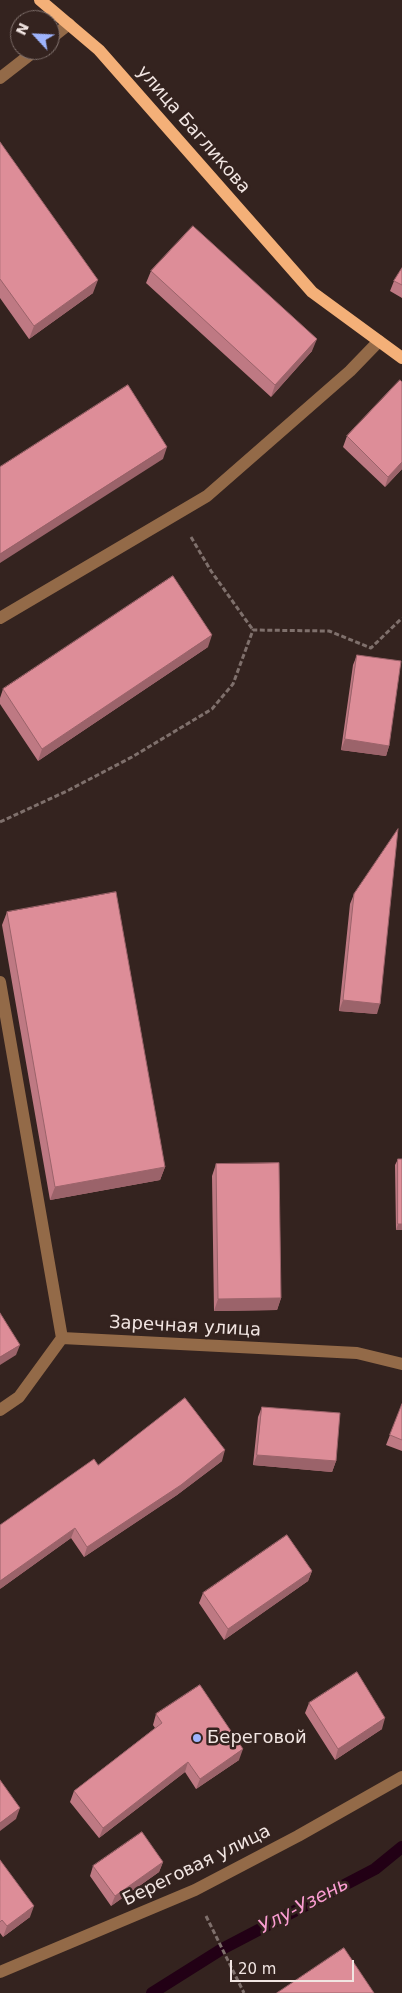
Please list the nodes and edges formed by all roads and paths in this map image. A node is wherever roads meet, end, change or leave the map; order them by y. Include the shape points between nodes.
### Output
1 (40, 0) edge
2 (69, 24) junction
3 (60, 31) edge
4 (23, 60) edge
5 (0, 78) edge
6 (379, 341) junction
7 (402, 358) edge
8 (178, 513) junction
9 (0, 618) edge
10 (402, 618) edge
11 (253, 630) junction
12 (0, 822) edge
13 (0, 982) edge
14 (62, 1338) junction
15 (402, 1364) edge
16 (0, 1410) edge
17 (402, 1777) edge
18 (213, 1934) dead end
19 (0, 1972) edge
20 (244, 1993) edge

1 - 2 main road, улица Багликова
2 - 3 street
2 - 6 main road, улица Багликова via 99,50 312,292
4 - 5 street
6 - 7 main road, улица Багликова
6 - 8 street via 350,371 207,496
8 - 9 street
8 - 11 path via 211,571
10 - 11 path via 371,648 329,631
11 - 12 path via 233,684 212,709 124,761
13 - 14 street
14 - 15 street, Заречная улица via 357,1353
14 - 16 street via 19,1397
17 - 19 street, Береговая улица via 195,1890
18 - 20 path

